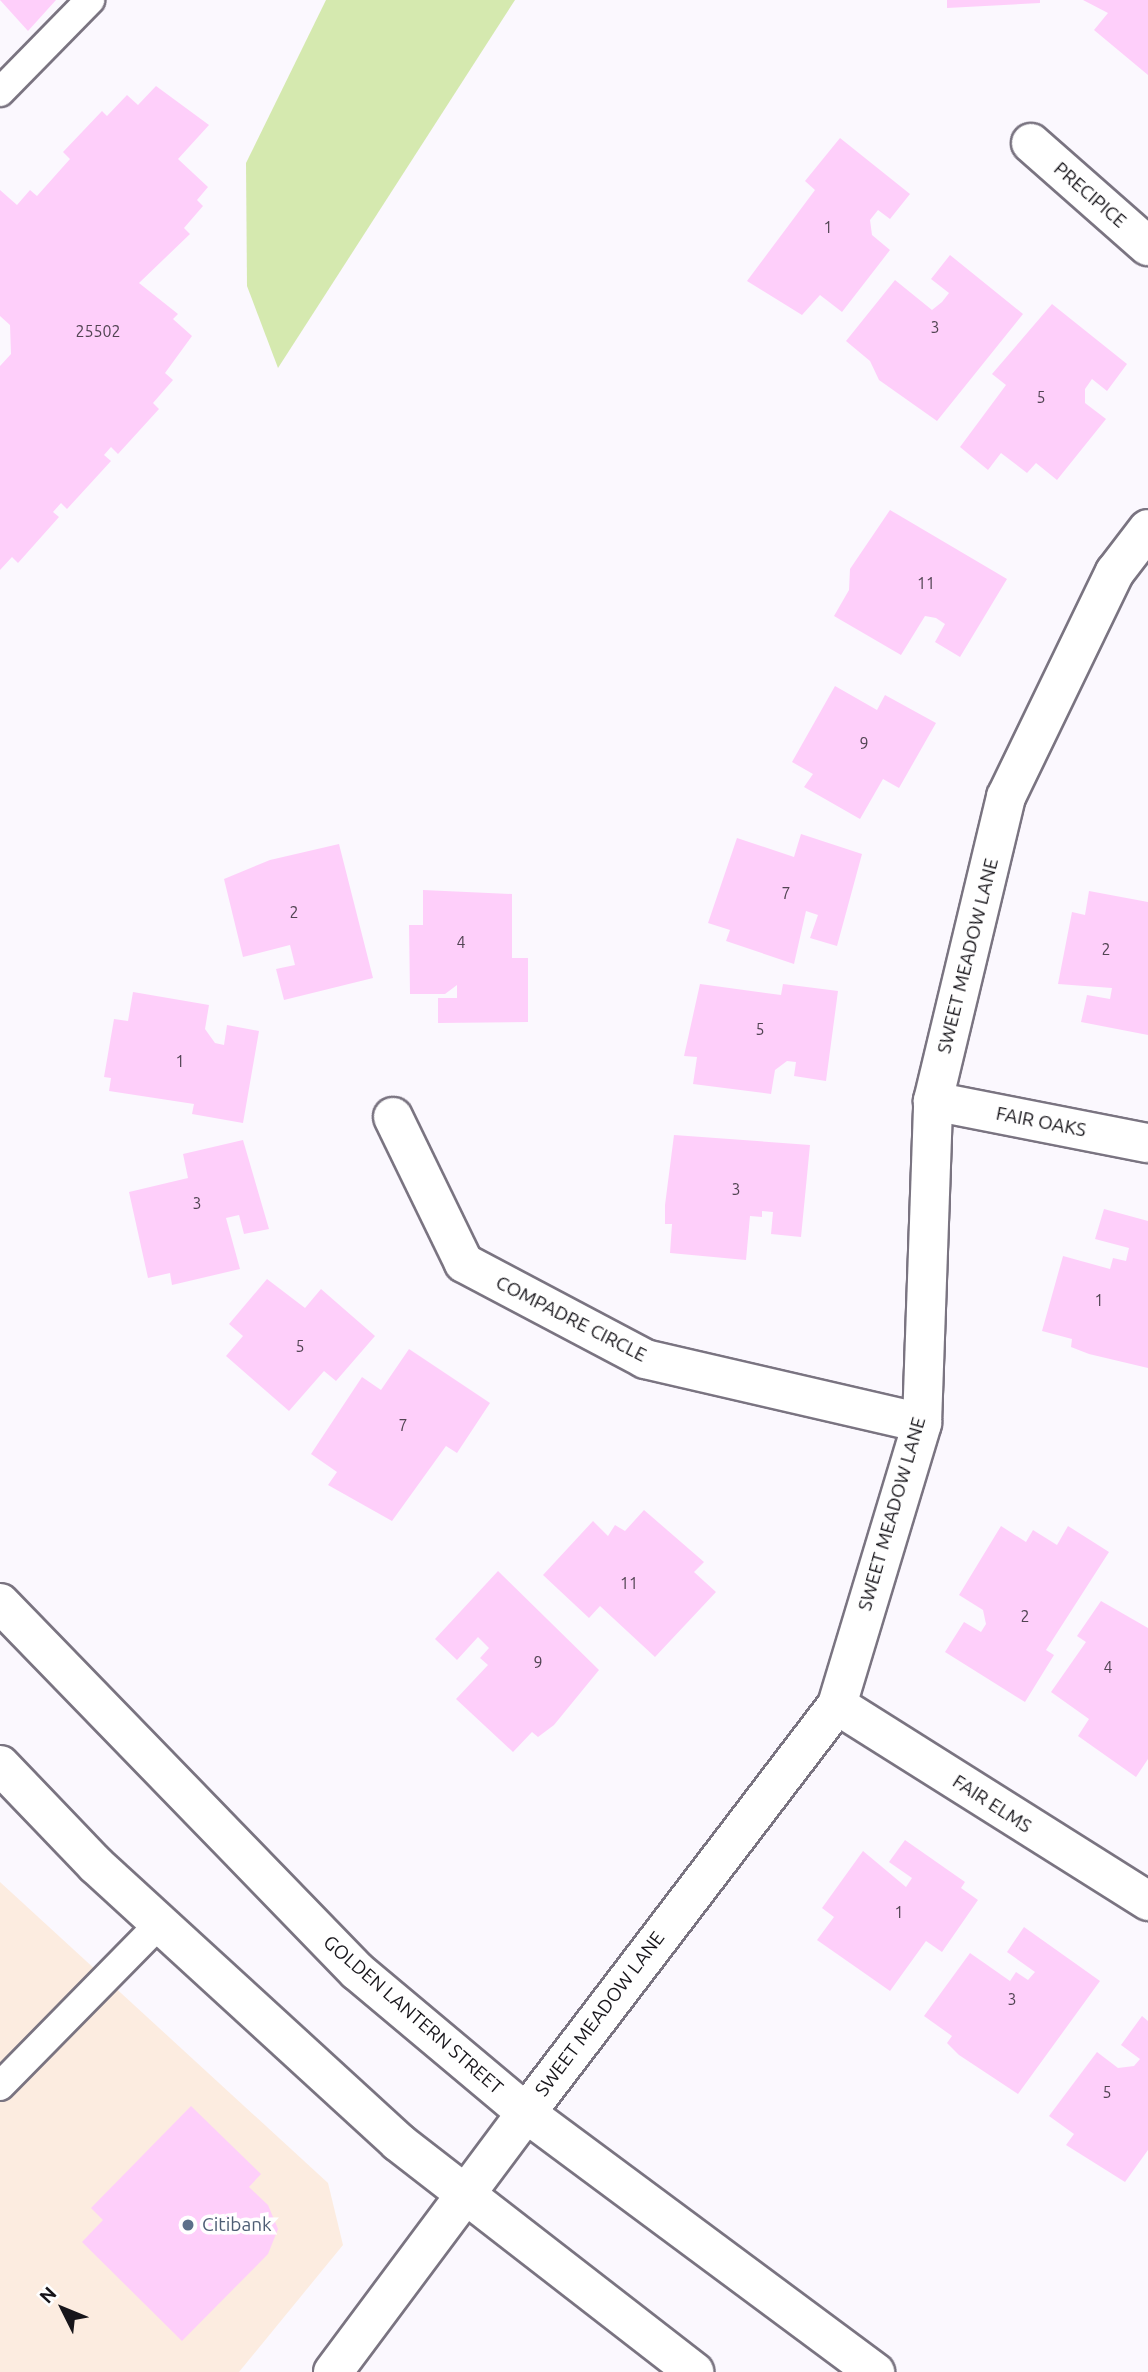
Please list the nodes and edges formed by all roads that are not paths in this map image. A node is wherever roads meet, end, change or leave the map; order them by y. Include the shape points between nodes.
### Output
1 (90, 0) edge
2 (0, 92) edge
3 (1031, 143) dead end
4 (1148, 246) edge
5 (1148, 529) edge
6 (933, 1101) junction
7 (393, 1116) dead end
8 (1148, 1143) edge
9 (922, 1423) junction
10 (0, 1602) edge
11 (837, 1705) junction
12 (0, 1765) edge
13 (1148, 1901) edge
14 (159, 1924) junction
15 (0, 2086) edge
16 (526, 2113) junction
17 (464, 2196) junction
18 (333, 2372) edge
19 (694, 2372) edge
20 (875, 2372) edge

1 - 2 lane
3 - 4 street, PRECIPICE
5 - 6 street, SWEET MEADOW LANE via 1115,572 1006,797
6 - 8 street, FAIR OAKS
6 - 9 street, SWEET MEADOW LANE
7 - 9 street, COMPADRE CIRCLE via 464,1263 645,1359
9 - 11 street, SWEET MEADOW LANE
10 - 16 street, GOLDEN LANTERN STREET via 357,1971
11 - 13 street, FAIR ELMS
11 - 16 street, SWEET MEADOW LANE
12 - 14 street
14 - 15 lane
14 - 17 street
16 - 17 street, SWEET MEADOW LANE
16 - 20 street, GOLDEN LANTERN STREET
17 - 18 street, SWEET MEADOW LANE
17 - 19 street

